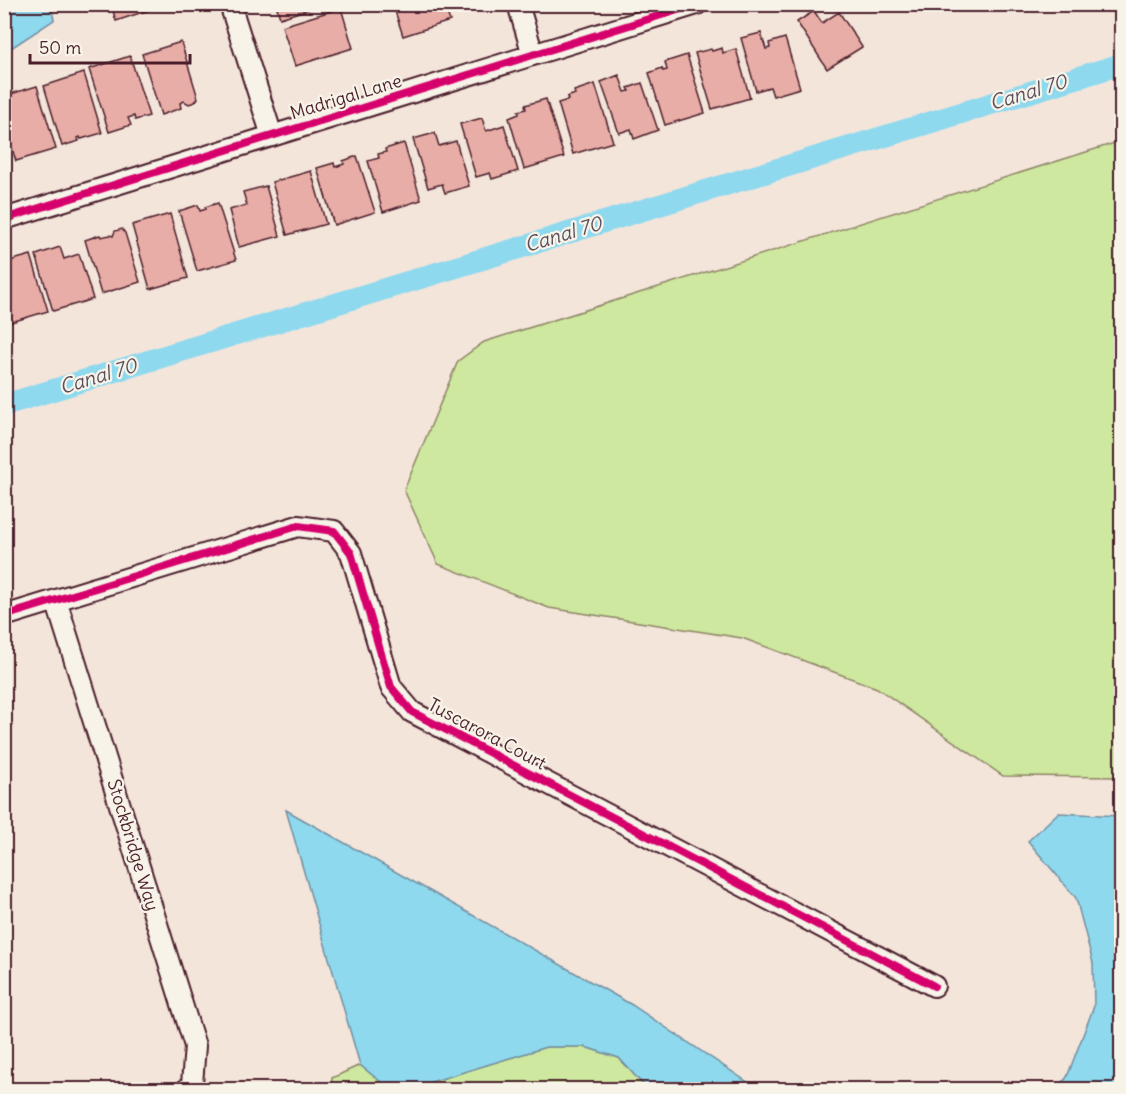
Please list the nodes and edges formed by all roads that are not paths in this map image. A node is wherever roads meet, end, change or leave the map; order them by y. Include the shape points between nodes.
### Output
1 (230, 4) edge
2 (518, 4) edge
3 (697, 4) edge
4 (533, 55) junction
5 (272, 136) junction
6 (4, 219) edge
7 (56, 600) junction
8 (4, 616) edge
9 (934, 986) dead end
10 (186, 1089) edge

1 - 5 street
2 - 4 street
3 - 4 street, Madrigal Lane
4 - 5 street, Madrigal Lane
5 - 6 street, Madrigal Lane
7 - 8 street, Tuscarora Court
7 - 9 street, Tuscarora Court via 298,526 334,531 351,553 391,687 412,712
7 - 10 street, Stockbridge Way via 195,1046 192,1084

